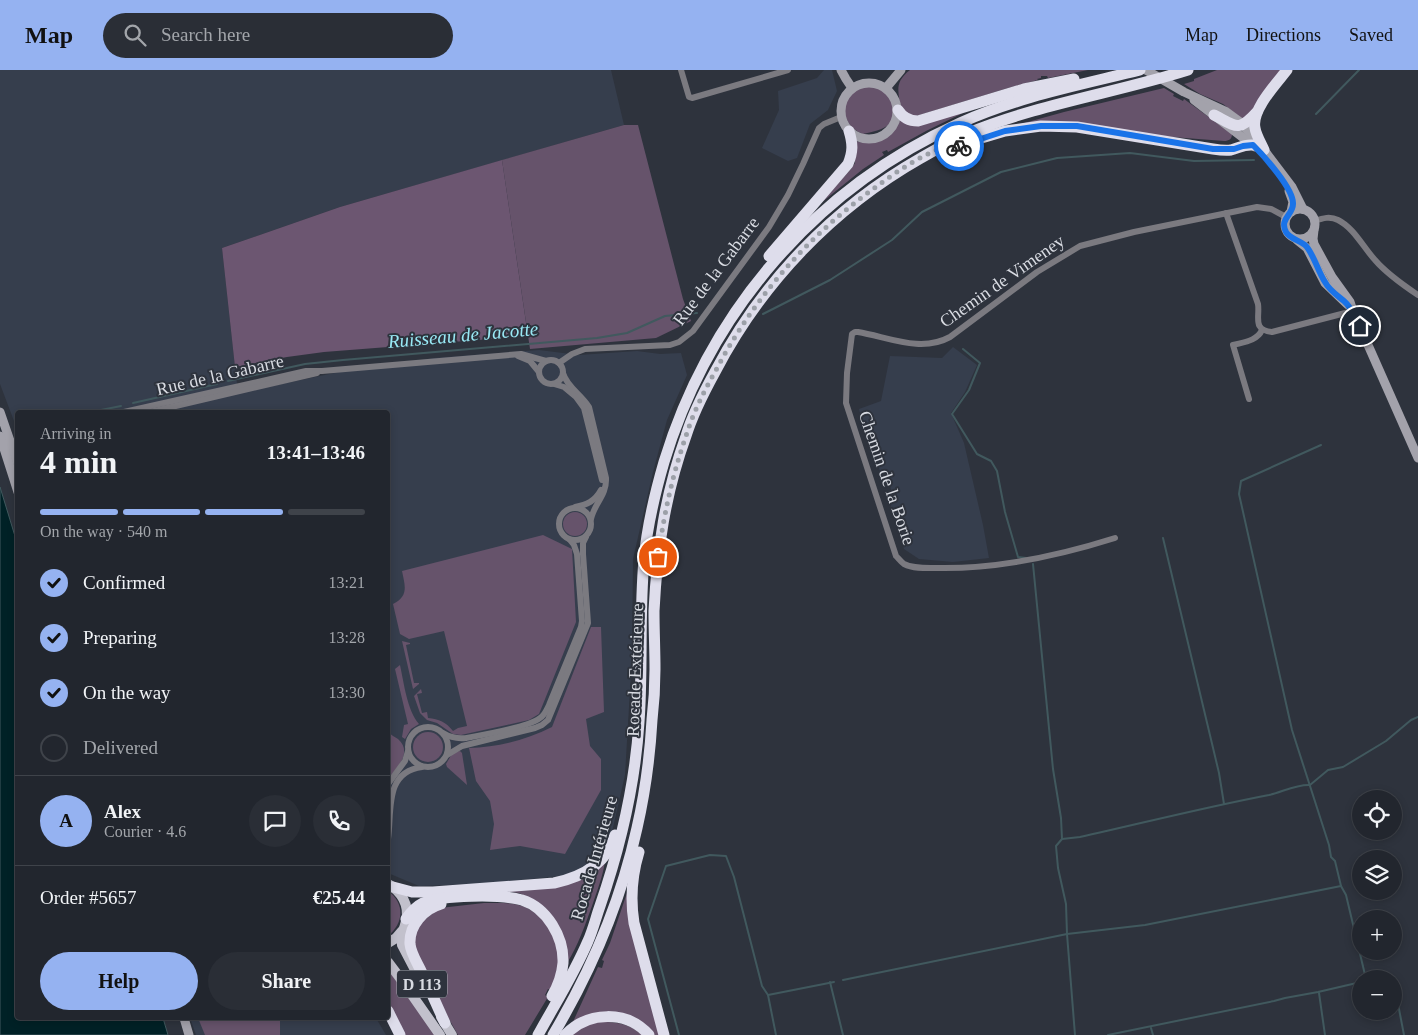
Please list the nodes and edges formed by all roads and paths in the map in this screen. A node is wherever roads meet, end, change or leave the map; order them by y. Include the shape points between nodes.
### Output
1 (681, 70) edge
2 (788, 70) edge
3 (842, 70) edge
4 (901, 70) edge
5 (1140, 70) edge
6 (1146, 70) edge
7 (1188, 70) edge
8 (1287, 70) edge
9 (1107, 78) junction
10 (852, 88) junction
11 (886, 88) junction
12 (1184, 92) junction
13 (898, 110) junction
14 (1258, 111) junction
15 (1214, 115) junction
16 (841, 116) junction
17 (1243, 125) junction
18 (849, 131) junction
19 (1253, 145) junction
20 (936, 149) junction
21 (1264, 150) junction
22 (1303, 210) junction
23 (1226, 213) junction
24 (1289, 214) junction
25 (1314, 226) junction
26 (1297, 240) junction
27 (1337, 290) junction
28 (1418, 295) edge
29 (1353, 311) junction
30 (1262, 330) junction
31 (852, 334) joint
32 (718, 338) junction
33 (512, 355) junction
34 (546, 361) junction
35 (559, 363) junction
36 (322, 371) junction
37 (538, 372) junction
38 (563, 373) junction
39 (554, 384) junction
40 (1249, 399) dead end
41 (133, 410) edge
42 (159, 410) edge
43 (0, 412) edge
44 (8, 441) edge
45 (15, 457) edge
46 (1418, 458) edge
47 (15, 477) edge
48 (575, 508) junction
49 (591, 520) junction
50 (586, 537) junction
51 (1115, 538) dead end
52 (570, 540) junction
53 (443, 733) junction
54 (408, 750) junction
55 (447, 755) junction
56 (636, 758) junction
57 (649, 761) junction
58 (424, 767) junction
59 (390, 781) edge
60 (390, 818) edge
61 (390, 883) edge
62 (390, 884) edge
63 (498, 897) junction
64 (404, 924) junction
65 (390, 942) edge
66 (390, 965) edge
67 (390, 1015) edge
68 (185, 1020) edge
69 (444, 1023) junction
70 (189, 1035) edge
71 (400, 1035) edge
72 (440, 1035) edge
73 (452, 1035) edge
74 (531, 1035) edge
75 (538, 1035) edge
76 (553, 1035) edge
77 (565, 1035) edge
78 (649, 1035) edge
79 (664, 1035) edge

1 - 2 street via 688,98
3 - 10 street
4 - 11 street
5 - 9 highway, Rocade Intérieure
6 - 12 street
7 - 20 highway, Rocade Extérieure via 1032,111
8 - 14 highway
9 - 13 highway via 1093,74 918,121 906,119
9 - 32 highway, Rocade Intérieure via 1027,98 961,122 873,172 824,211 785,250 762,275
10 - 11 street via 869,82
10 - 16 street via 842,101
11 - 13 street
12 - 15 street
12 - 17 street via 1225,111
13 - 18 street via 892,128 885,135 866,139
14 - 17 highway
14 - 21 highway via 1255,129
15 - 17 highway via 1235,125
15 - 19 street
16 - 18 street
16 - 35 street, Rue de la Gabarre via 819,128 769,227 693,331 670,345 585,349
17 - 21 street
18 - 32 highway via 853,148 848,164 757,271
19 - 20 highway via 1213,149 1077,126 1041,126 1005,131 950,150
19 - 24 street via 1288,189 1293,202
20 - 57 highway, Rocade Extérieure via 854,202 797,255 735,335 703,394 686,434 663,522 654,616 655,674
21 - 22 street via 1292,187
22 - 24 street
22 - 25 street via 1311,214
23 - 24 street, Chemin de Vimeney via 1257,207
23 - 30 street via 1258,304 1257,319
23 - 31 street, Chemin de Vimeney via 1080,246 1037,272 939,342 921,344 858,332
24 - 26 street via 1284,222 1286,231
25 - 26 street via 1307,238
25 - 27 street via 1314,244
25 - 28 street via 1328,218 1340,221 1379,264
26 - 27 street via 1307,248 1325,283
27 - 29 street via 1350,302
29 - 30 street via 1272,332
29 - 46 street
30 - 40 street via 1256,338 1233,345
31 - 51 street, Chemin de la Borie via 846,403 896,556 902,563 922,568 987,566 1032,560
32 - 56 highway, Rocade Intérieure via 675,428 651,513 644,558 642,674
33 - 34 street, Rue de la Gabarre via 525,354
33 - 36 street, Rue de la Gabarre
33 - 37 street via 527,359
34 - 35 street
34 - 37 street
35 - 38 street
36 - 41 street, Rue de la Gabarre via 286,375
36 - 42 street, Rue de la Gabarre
37 - 39 street via 543,381
38 - 39 street
38 - 49 street via 588,407 605,473 605,490
39 - 48 street via 564,387 584,408 602,478 601,490 596,497 590,503
43 - 44 street
44 - 45 street
44 - 47 street
48 - 49 street via 585,511
48 - 52 street via 564,512 559,523 562,534
49 - 50 street via 591,529
50 - 52 street
50 - 55 street via 583,554 588,623 548,720 535,728 462,746
52 - 53 street via 577,554 582,621 543,716 526,724 466,738 451,738
53 - 54 street via 432,727 420,728 411,736
53 - 55 street via 448,744
54 - 58 street via 413,760
54 - 59 street via 405,762
55 - 58 street via 438,765
56 - 61 highway via 609,851 581,875 554,883 433,892 412,892
56 - 75 highway, Rocade Intérieure via 622,837 588,940
57 - 76 highway, Rocade Extérieure via 638,828 622,884 599,947
57 - 79 highway via 645,829 634,874 632,910
58 - 60 street via 408,770 398,779
62 - 64 main road via 404,901 407,910
63 - 64 highway via 433,900 416,907
63 - 69 highway via 434,906 413,927 411,950
63 - 74 highway via 531,904 550,922 561,943 561,976
64 - 65 main road
64 - 69 main road, D 113 via 401,939 406,953
66 - 72 main road, D 113
67 - 71 highway
68 - 70 street
69 - 73 main road, D 113
77 - 78 highway via 582,1022 600,1016 623,1018

